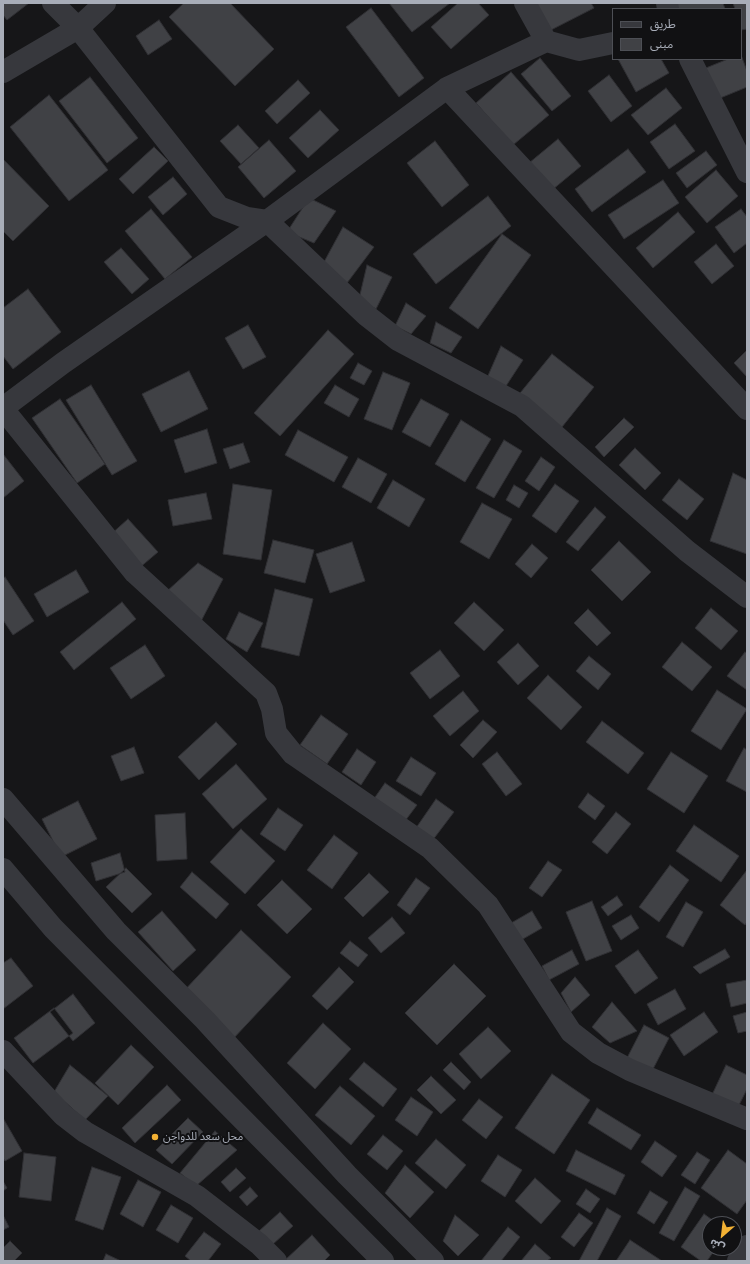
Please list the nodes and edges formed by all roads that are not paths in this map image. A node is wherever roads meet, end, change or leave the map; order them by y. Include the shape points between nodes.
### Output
1 (53, 3) edge
2 (105, 3) edge
3 (525, 3) edge
4 (78, 28) junction
5 (546, 41) junction
6 (612, 43) edge
7 (691, 60) edge
8 (3, 72) edge
9 (447, 88) junction
10 (747, 172) edge
11 (267, 221) junction
12 (3, 408) edge
13 (747, 409) edge
14 (747, 597) edge
15 (3, 799) edge
16 (3, 869) edge
17 (3, 1051) edge
18 (747, 1119) edge
19 (747, 1246) edge
20 (276, 1261) edge
21 (383, 1261) edge
22 (433, 1261) edge
23 (738, 1261) edge

1 - 4 street
2 - 4 street
3 - 5 street
4 - 8 street
4 - 11 street via 219,207 247,218
5 - 6 street via 579,50
5 - 9 street
7 - 10 street
9 - 11 street
9 - 13 street
11 - 12 street via 63,363
11 - 14 street via 366,315 398,340 522,406 687,551
12 - 18 street via 135,573 266,693 276,733 293,754 430,848 488,905 571,1032 598,1053 630,1070
15 - 22 street via 116,931 205,1020 347,1175
16 - 21 street via 53,928
17 - 20 street via 64,1115 85,1132 197,1196 259,1244
19 - 23 street

